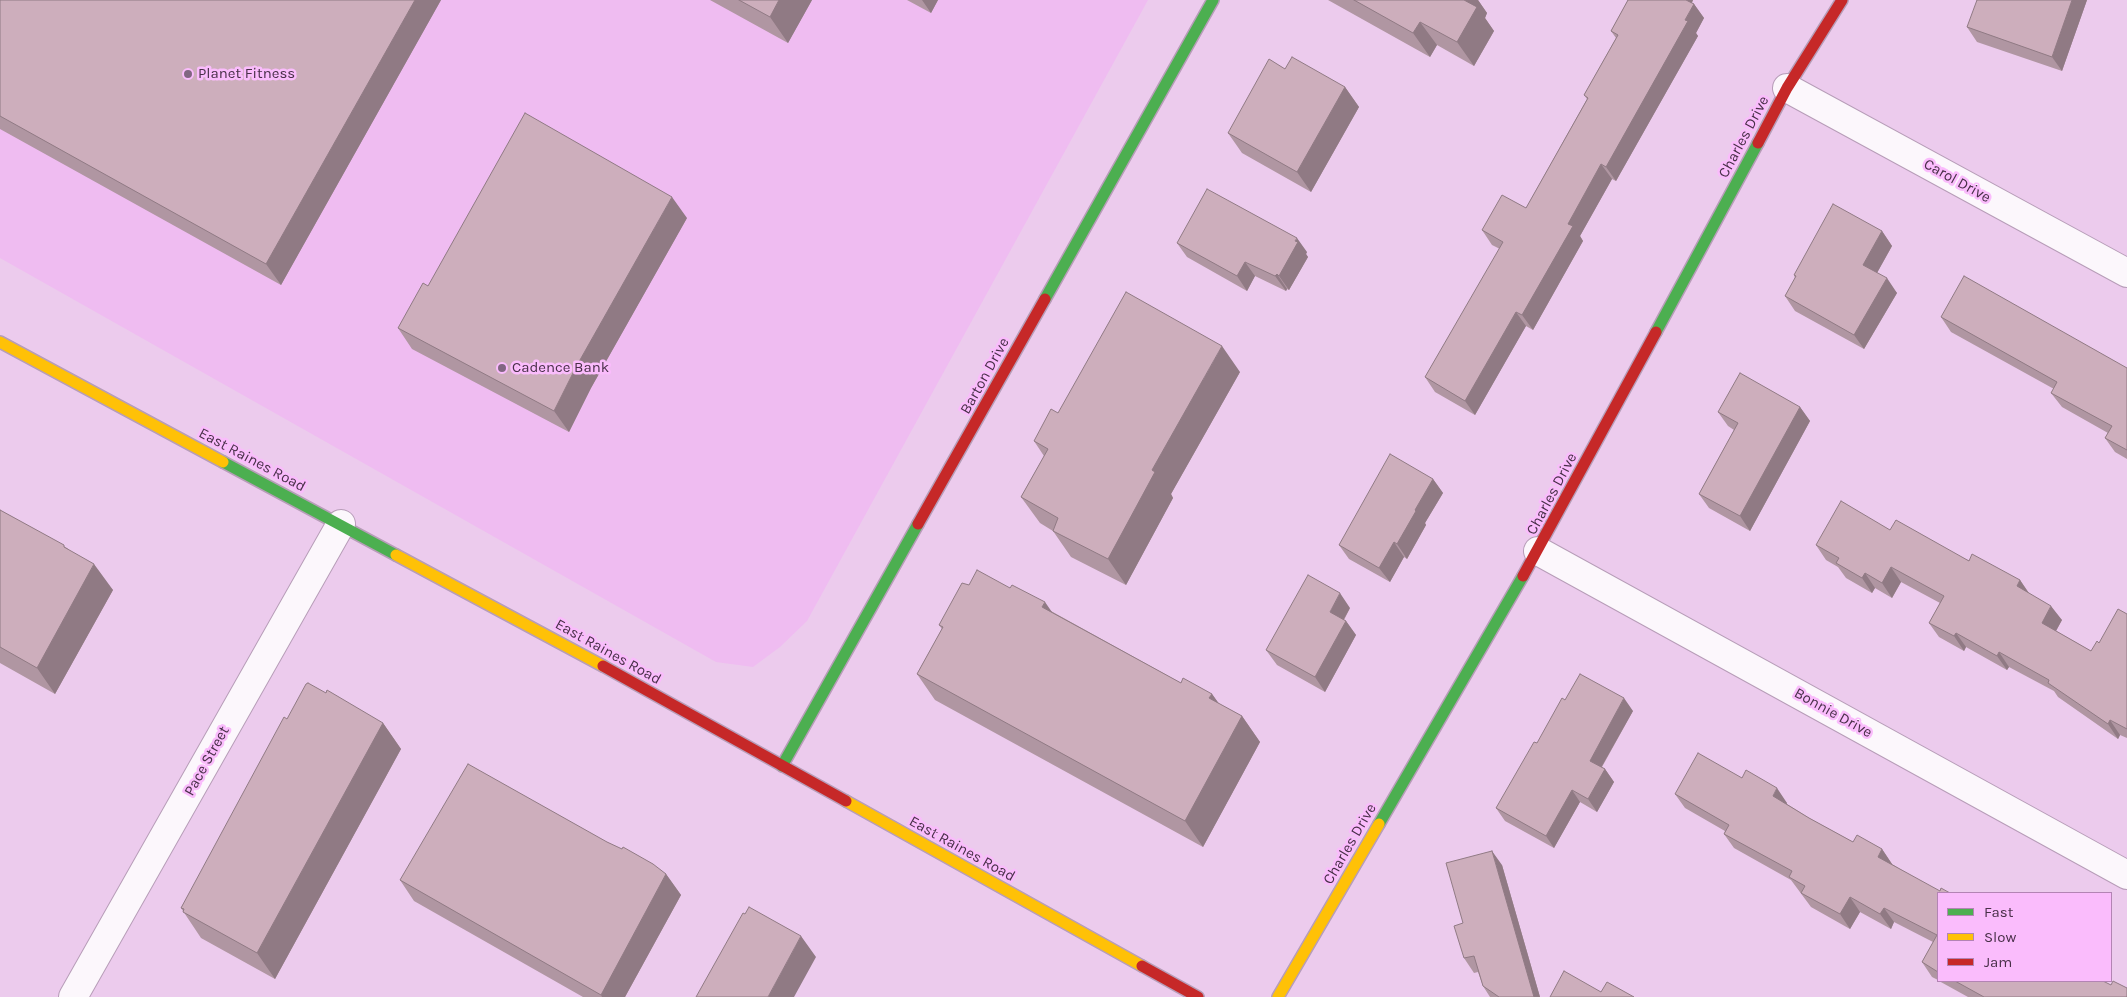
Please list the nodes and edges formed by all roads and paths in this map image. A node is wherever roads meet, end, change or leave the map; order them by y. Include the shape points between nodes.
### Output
1 (1213, 0) edge
2 (1842, 0) edge
3 (1787, 88) junction
4 (2127, 273) edge
5 (0, 342) edge
6 (341, 524) junction
7 (1538, 551) junction
8 (782, 766) junction
9 (2127, 874) edge
10 (73, 997) edge
11 (1198, 997) edge
12 (1278, 997) edge

1 - 8 street, Barton Drive
2 - 3 street, Charles Drive
3 - 4 street, Carol Drive
3 - 7 street, Charles Drive
5 - 6 street, East Raines Road
6 - 8 street, East Raines Road
6 - 10 street, Pace Street
7 - 9 street, Bonnie Drive
7 - 12 street, Charles Drive
8 - 11 street, East Raines Road

